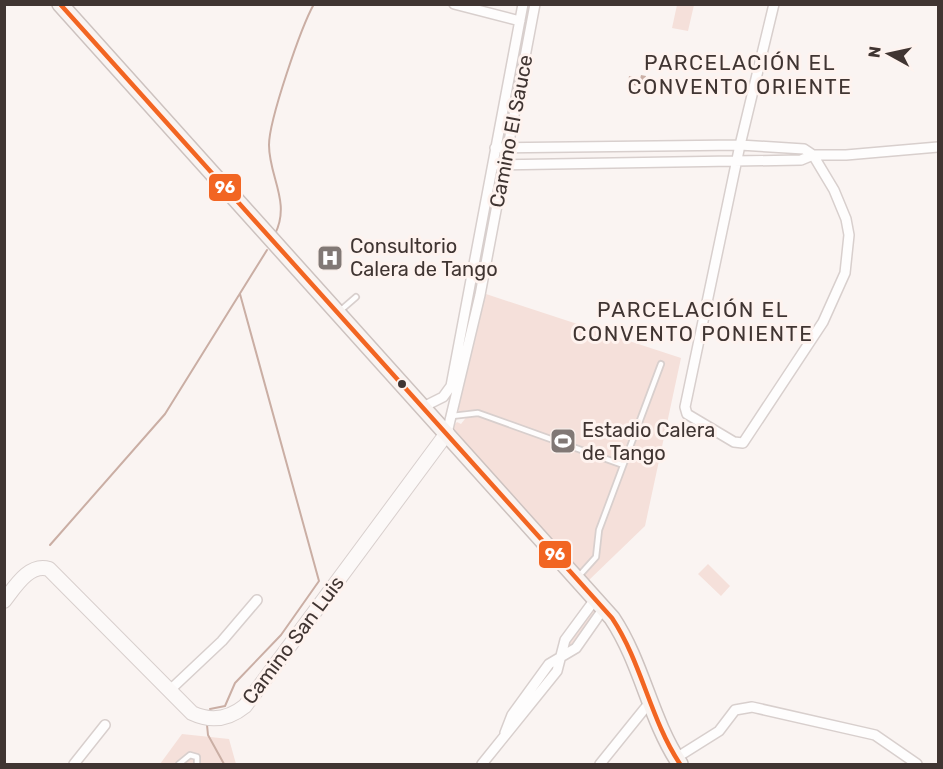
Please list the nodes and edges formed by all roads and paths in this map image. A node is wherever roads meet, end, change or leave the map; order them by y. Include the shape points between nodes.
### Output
1 (60, 4) edge
2 (454, 4) edge
3 (524, 4) edge
4 (536, 4) edge
5 (774, 4) edge
6 (520, 21) junction
7 (740, 145) junction
8 (603, 147) junction
9 (939, 147) edge
10 (495, 148) junction
11 (507, 148) junction
12 (813, 155) junction
13 (737, 162) junction
14 (603, 163) junction
15 (492, 165) junction
16 (504, 165) junction
17 (356, 297) dead end
18 (339, 312) junction
19 (661, 364) dead end
20 (443, 397) junction
21 (452, 404) junction
22 (423, 407) junction
23 (449, 417) junction
24 (447, 433) junction
25 (623, 465) junction
26 (578, 577) junction
27 (257, 600) dead end
28 (4, 601) edge
29 (600, 603) junction
30 (170, 690) junction
31 (650, 702) junction
32 (105, 725) dead end
33 (678, 761) edge
34 (74, 765) edge
35 (179, 765) edge
36 (197, 765) edge
37 (482, 765) edge
38 (600, 765) edge
39 (917, 765) edge

1 - 18 main road
2 - 6 street
3 - 6 street, Camino El Sauce
4 - 11 street, Camino El Sauce
5 - 7 street
6 - 10 street, Camino El Sauce
7 - 8 street
7 - 12 street via 804,148
7 - 13 street
8 - 11 street
8 - 14 street
9 - 12 street
10 - 11 street
10 - 15 street, Camino El Sauce
11 - 16 street, Camino El Sauce
12 - 13 street via 801,160
12 - 13 street via 846,219 849,235 845,273 823,322 740,444 685,410
13 - 14 street
14 - 16 street
15 - 16 street
15 - 20 street, Camino El Sauce via 451,386
16 - 21 street, Camino El Sauce via 480,295
17 - 18 lane
18 - 22 main road
19 - 25 lane
20 - 21 street
20 - 22 street
21 - 23 street, Camino El Sauce
22 - 24 main road
23 - 24 street, Camino El Sauce
23 - 25 lane via 478,413
24 - 26 main road
24 - 30 street, Camino San Luis via 245,706 228,717 208,719 192,713
25 - 26 lane via 599,530 596,557
26 - 29 main road
27 - 30 street via 222,641
28 - 30 street, Camino San Luis via 30,571 39,567 49,569
29 - 31 main road via 626,642
29 - 37 street via 565,640 557,671
31 - 33 main road
31 - 38 street
32 - 34 street
33 - 39 street via 719,731 735,710 752,707 875,735
35 - 36 lane via 190,755 197,757

